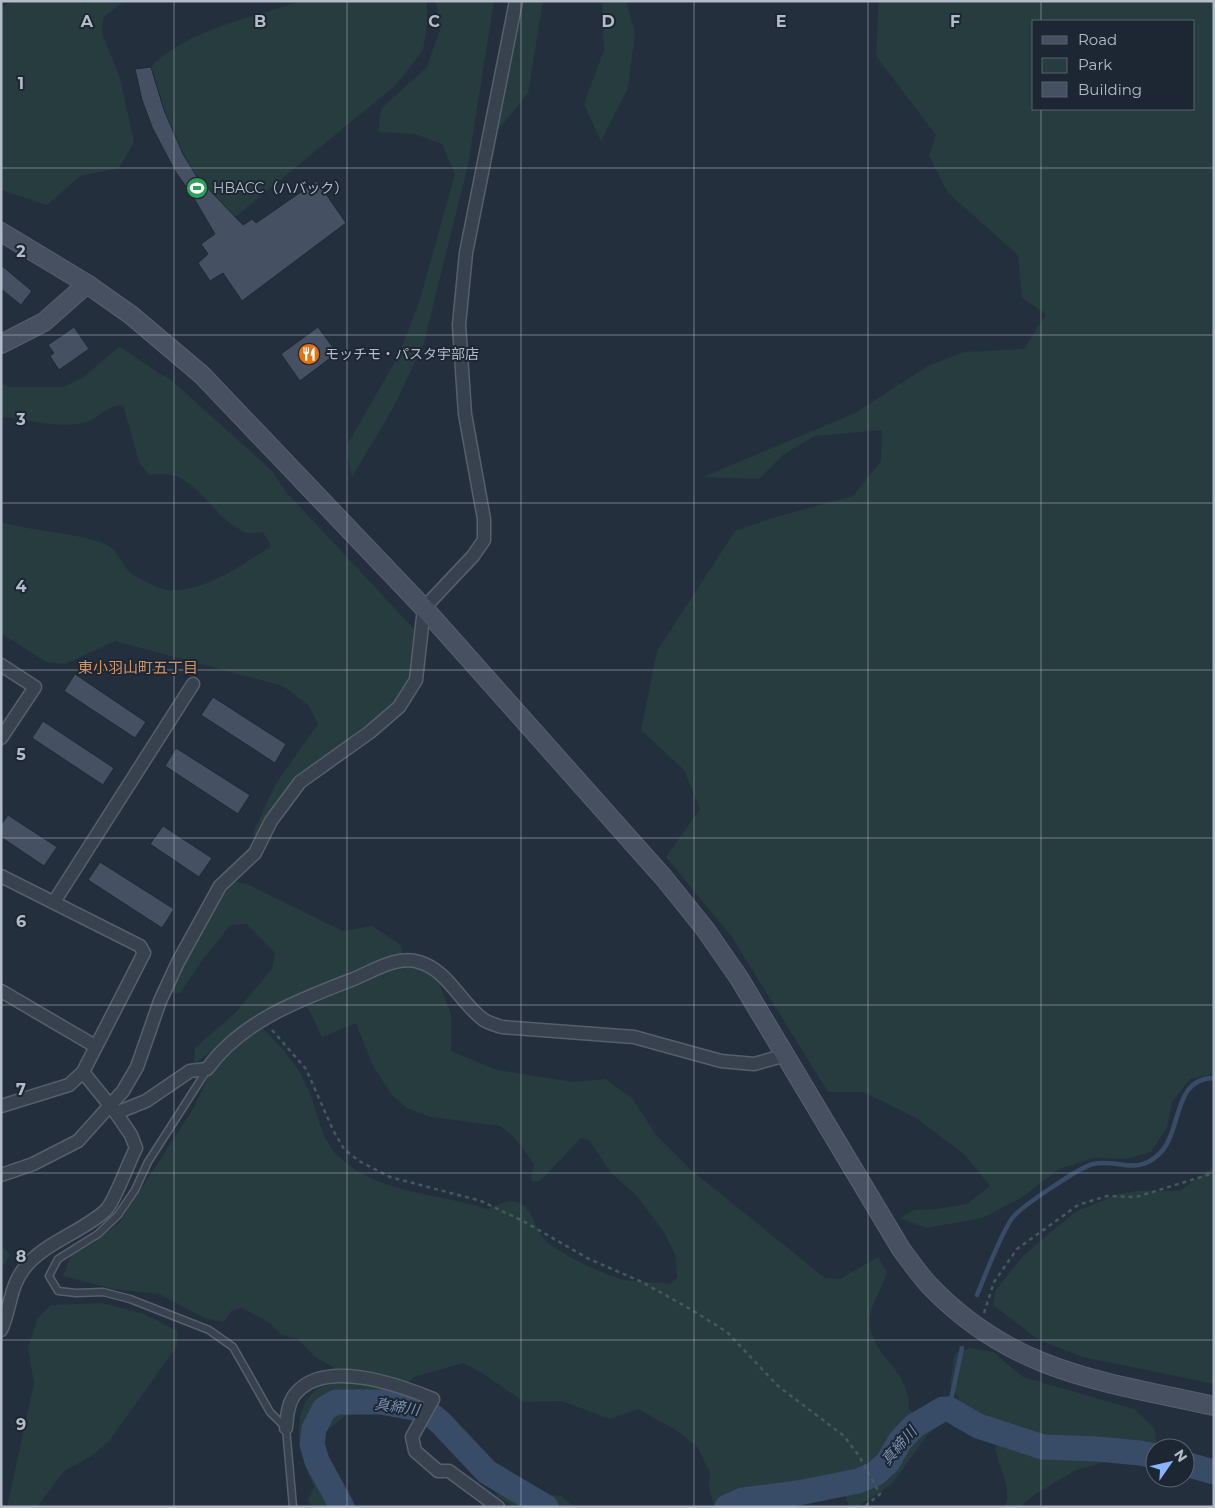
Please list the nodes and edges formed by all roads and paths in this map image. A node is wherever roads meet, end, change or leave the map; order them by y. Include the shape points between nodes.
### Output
1 (516, 1) edge
2 (1, 232) edge
3 (87, 284) junction
4 (1, 344) edge
5 (424, 608) junction
6 (1, 665) edge
7 (193, 684) dead end
8 (1, 738) edge
9 (1, 876) edge
10 (54, 902) junction
11 (1, 991) edge
12 (263, 1019) junction
13 (96, 1046) junction
14 (786, 1056) junction
15 (207, 1069) junction
16 (82, 1072) junction
17 (1, 1106) edge
18 (113, 1110) junction
19 (1214, 1174) edge
20 (1, 1175) edge
21 (979, 1329) junction
22 (1, 1330) edge
23 (1214, 1406) edge
24 (286, 1428) junction
25 (293, 1507) edge
26 (498, 1507) edge
27 (864, 1507) edge

1 - 5 street via 466,253 459,324 465,414 484,519 484,540
2 - 3 street
3 - 4 street via 44,322
3 - 5 street via 131,315 202,375
5 - 14 street via 705,929
5 - 18 street via 416,680 399,707 300,782 271,821 255,853 220,886 178,962 137,1066
6 - 8 street via 35,687
7 - 10 street
9 - 10 street
10 - 13 street via 140,946 144,953
11 - 13 street
12 - 14 street via 305,996 398,960 420,962 442,975 485,1020 502,1027 634,1037 721,1060 754,1064
12 - 15 street via 222,1049
12 - 27 path via 306,1069 333,1130 344,1149 359,1162 390,1178 481,1201 589,1259 642,1282 727,1332 778,1386 844,1436 880,1494
13 - 16 street
14 - 21 street via 901,1249 928,1284
15 - 18 street via 190,1071 146,1101
15 - 24 lane via 118,1214 98,1234 58,1259 49,1276 58,1291 103,1292 130,1299 209,1330 233,1347 270,1412
16 - 17 street via 69,1085
16 - 18 street
18 - 20 street via 78,1141 33,1164
18 - 22 street via 136,1148 107,1209 32,1259 14,1286 8,1316
19 - 21 path via 1136,1197 1107,1196 1078,1206 1017,1249 994,1282
21 - 23 street via 1016,1352 1069,1373
24 - 25 lane
24 - 26 street via 288,1408 297,1391 320,1378 345,1375 401,1386 433,1399 412,1437 415,1451 438,1471 449,1471

